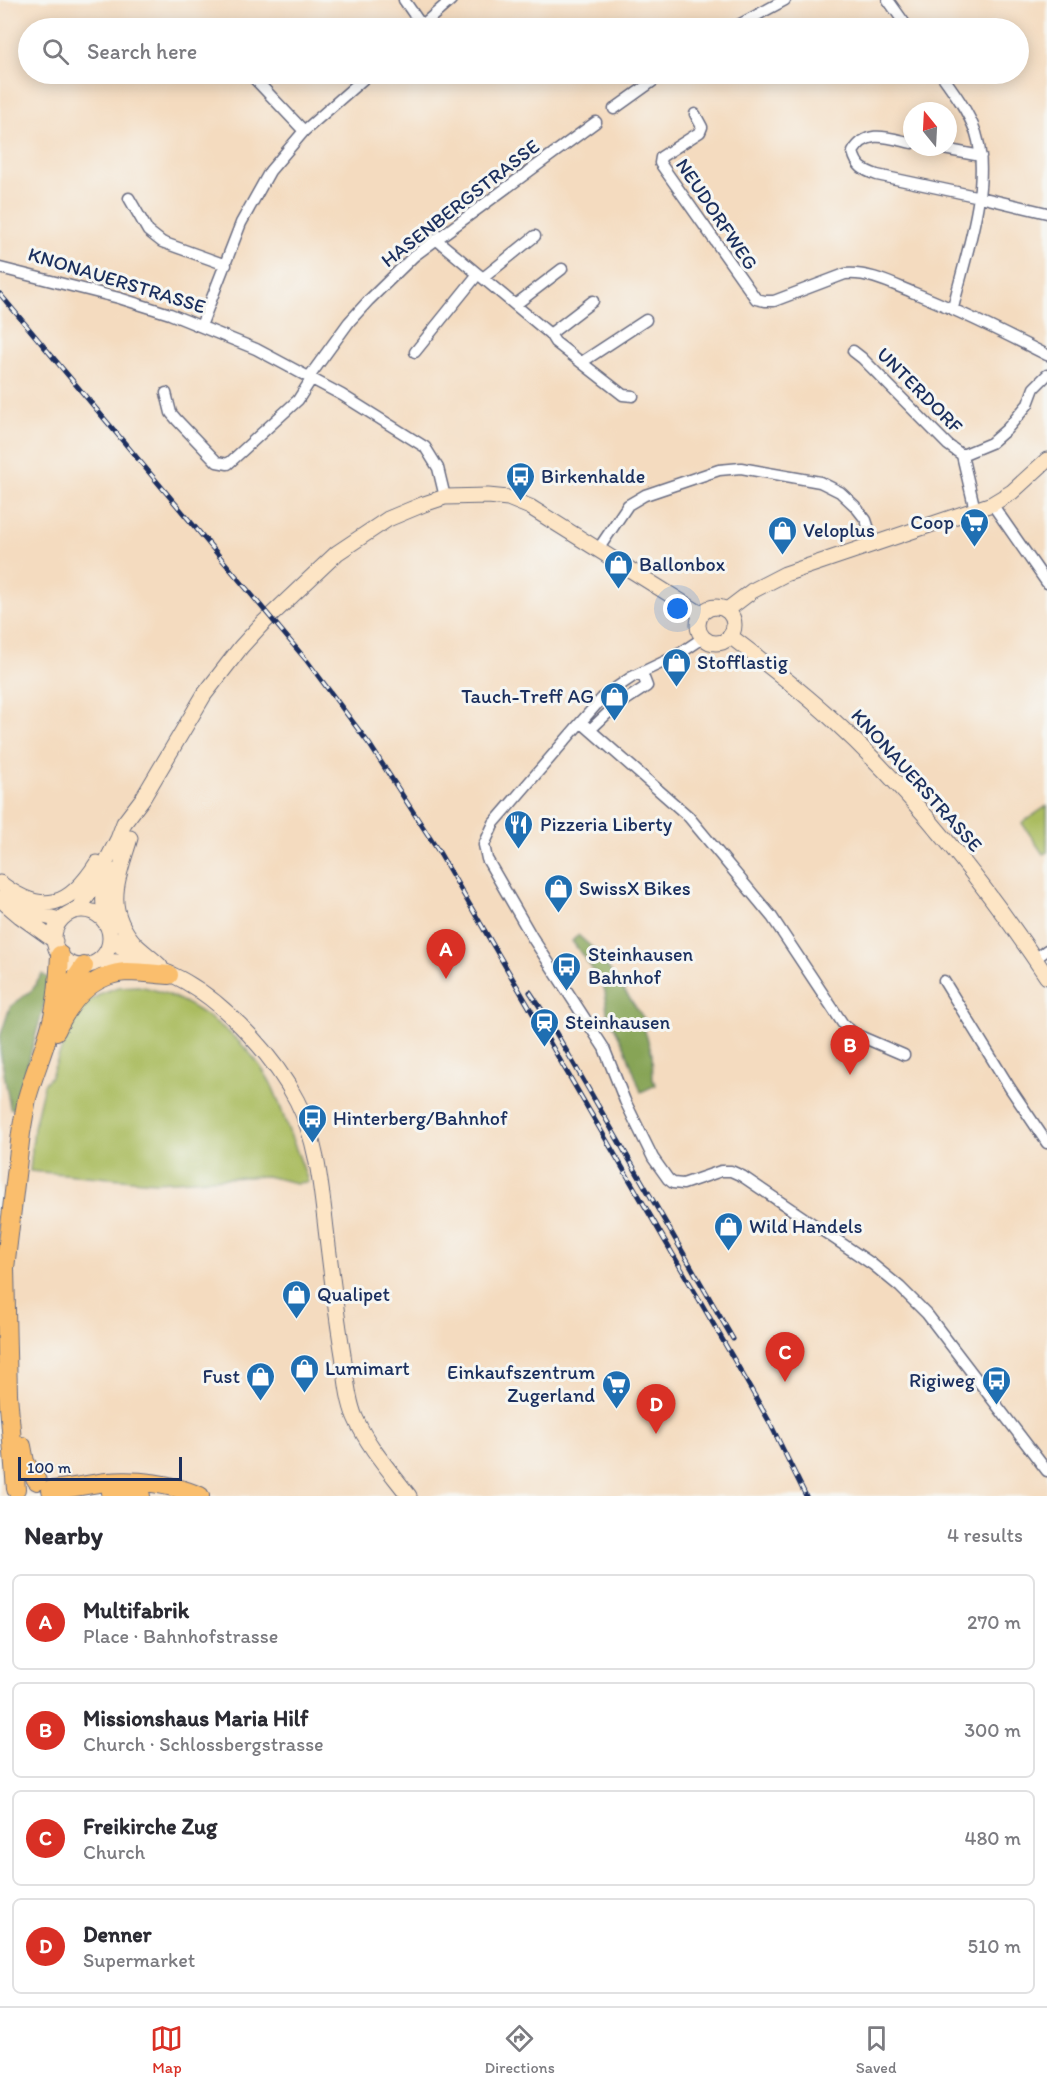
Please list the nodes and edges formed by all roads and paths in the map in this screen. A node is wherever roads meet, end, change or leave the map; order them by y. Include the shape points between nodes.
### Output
1 (404, 0) edge
2 (451, 0) edge
3 (785, 0) edge
4 (888, 0) edge
5 (415, 18) edge
6 (430, 18) edge
7 (752, 18) edge
8 (902, 18) edge
9 (259, 84) edge
10 (358, 84) edge
11 (649, 84) edge
12 (948, 84) edge
13 (614, 109) dead end
14 (695, 114) dead end
15 (596, 122) dead end
16 (304, 131) junction
17 (903, 141) edge
18 (957, 152) edge
19 (981, 156) junction
20 (980, 196) junction
21 (129, 198) dead end
22 (1047, 213) edge
23 (535, 236) dead end
24 (437, 240) junction
25 (226, 265) junction
26 (6, 269) edge
27 (562, 269) dead end
28 (480, 276) junction
29 (593, 300) dead end
30 (515, 305) junction
31 (953, 308) junction
32 (646, 320) dead end
33 (201, 326) junction
34 (550, 333) junction
35 (853, 351) dead end
36 (415, 352) dead end
37 (1047, 355) edge
38 (582, 362) junction
39 (1047, 375) edge
40 (311, 377) junction
41 (166, 393) dead end
42 (633, 396) dead end
43 (962, 455) junction
44 (1047, 460) edge
45 (445, 497) junction
46 (992, 504) junction
47 (975, 510) junction
48 (874, 544) junction
49 (597, 551) junction
50 (1047, 584) edge
51 (728, 610) junction
52 (701, 614) junction
53 (730, 636) junction
54 (703, 638) junction
55 (642, 673) junction
56 (580, 722) junction
57 (590, 730) junction
58 (143, 798) junction
59 (124, 823) junction
60 (130, 838) junction
61 (0, 883) edge
62 (0, 892) edge
63 (0, 899) edge
64 (78, 910) junction
65 (60, 920) junction
66 (109, 930) junction
67 (57, 948) junction
68 (1041, 954) edge
69 (91, 963) junction
70 (142, 963) junction
71 (169, 975) junction
72 (1047, 977) edge
73 (944, 981) dead end
74 (55, 1010) junction
75 (904, 1055) dead end
76 (40, 1062) junction
77 (1047, 1143) edge
78 (17, 1174) junction
79 (1047, 1471) edge
80 (47, 1489) edge
81 (15, 1493) edge
82 (86, 1496) edge
83 (141, 1496) edge
84 (200, 1496) edge
85 (409, 1496) edge

1 - 5 street
2 - 6 street
3 - 7 street
4 - 8 street
9 - 16 street
10 - 16 street
11 - 13 street
12 - 19 street via 965,110
14 - 31 street, NEUDORFWEG via 702,127 700,132 661,158 660,163 756,299 774,301 855,273 874,276
15 - 24 street, HASENBERGSTRASSE
16 - 25 street via 270,171 250,204
17 - 20 street via 880,136 859,141 853,152 856,163 877,175
18 - 19 street
19 - 20 street
20 - 22 street
20 - 31 street
21 - 25 street via 148,231 162,242
23 - 28 street
24 - 28 street
24 - 40 street, HASENBERGSTRASSE via 414,256 369,300
25 - 33 street
26 - 33 street, KNONAUERSTRASSE via 120,298
27 - 30 street
28 - 30 street
28 - 36 street
29 - 34 street
30 - 34 street
31 - 37 street
32 - 38 street
33 - 40 street, KNONAUERSTRASSE
34 - 38 street via 555,342
35 - 43 street, UNTERDORF
38 - 42 street via 623,395
39 - 43 street via 1007,429 991,443
40 - 41 street, HASENBERGSTRASSE via 298,400 228,464 217,462 177,420
40 - 45 street, KNONAUERSTRASSE via 425,447 438,468
43 - 47 street
44 - 46 street via 1012,492
45 - 49 street via 488,496 520,502
45 - 58 street via 366,532 337,553 262,624 204,695
46 - 47 street
46 - 50 street
47 - 48 street
48 - 49 street via 866,520 840,492 820,482 741,468 719,470 645,495 628,505
48 - 51 street via 785,574
49 - 52 street
51 - 52 street via 713,606
51 - 53 street via 734,622
52 - 54 street via 698,629
53 - 54 street via 715,643
53 - 68 street, KNONAUERSTRASSE via 834,720 916,805 1019,935
54 - 55 street
55 - 56 street via 609,692
55 - 57 street via 647,686 612,709
56 - 57 street
56 - 79 street via 494,823 484,845 487,859 604,1048 625,1101 663,1173 673,1183 692,1182 721,1171 742,1176 879,1270 927,1314
57 - 75 street via 688,816 772,917 843,1023 855,1034
58 - 59 street
58 - 60 street
59 - 61 street via 94,868 67,898 54,903 30,902
59 - 64 street
60 - 66 street via 104,891
60 - 71 street via 115,890 120,922 137,946
62 - 65 street via 28,912
63 - 67 street
64 - 65 street
64 - 66 street via 95,913
65 - 67 street via 55,930
66 - 69 street via 108,949
66 - 70 street
67 - 69 street via 71,963
67 - 74 highway
68 - 72 street, KNONAUERSTRASSE
69 - 70 street
69 - 74 highway
70 - 71 street
71 - 76 highway via 128,972 100,978 88,986 63,1016
71 - 85 street via 193,987 227,1014 273,1062 299,1103 317,1162 351,1403 363,1434
73 - 77 street
74 - 76 highway
76 - 78 highway via 27,1098
78 - 80 highway via 21,1434 25,1462
78 - 81 highway via 4,1287
80 - 81 highway via 27,1482
80 - 84 highway via 127,1481 181,1488
82 - 83 highway

